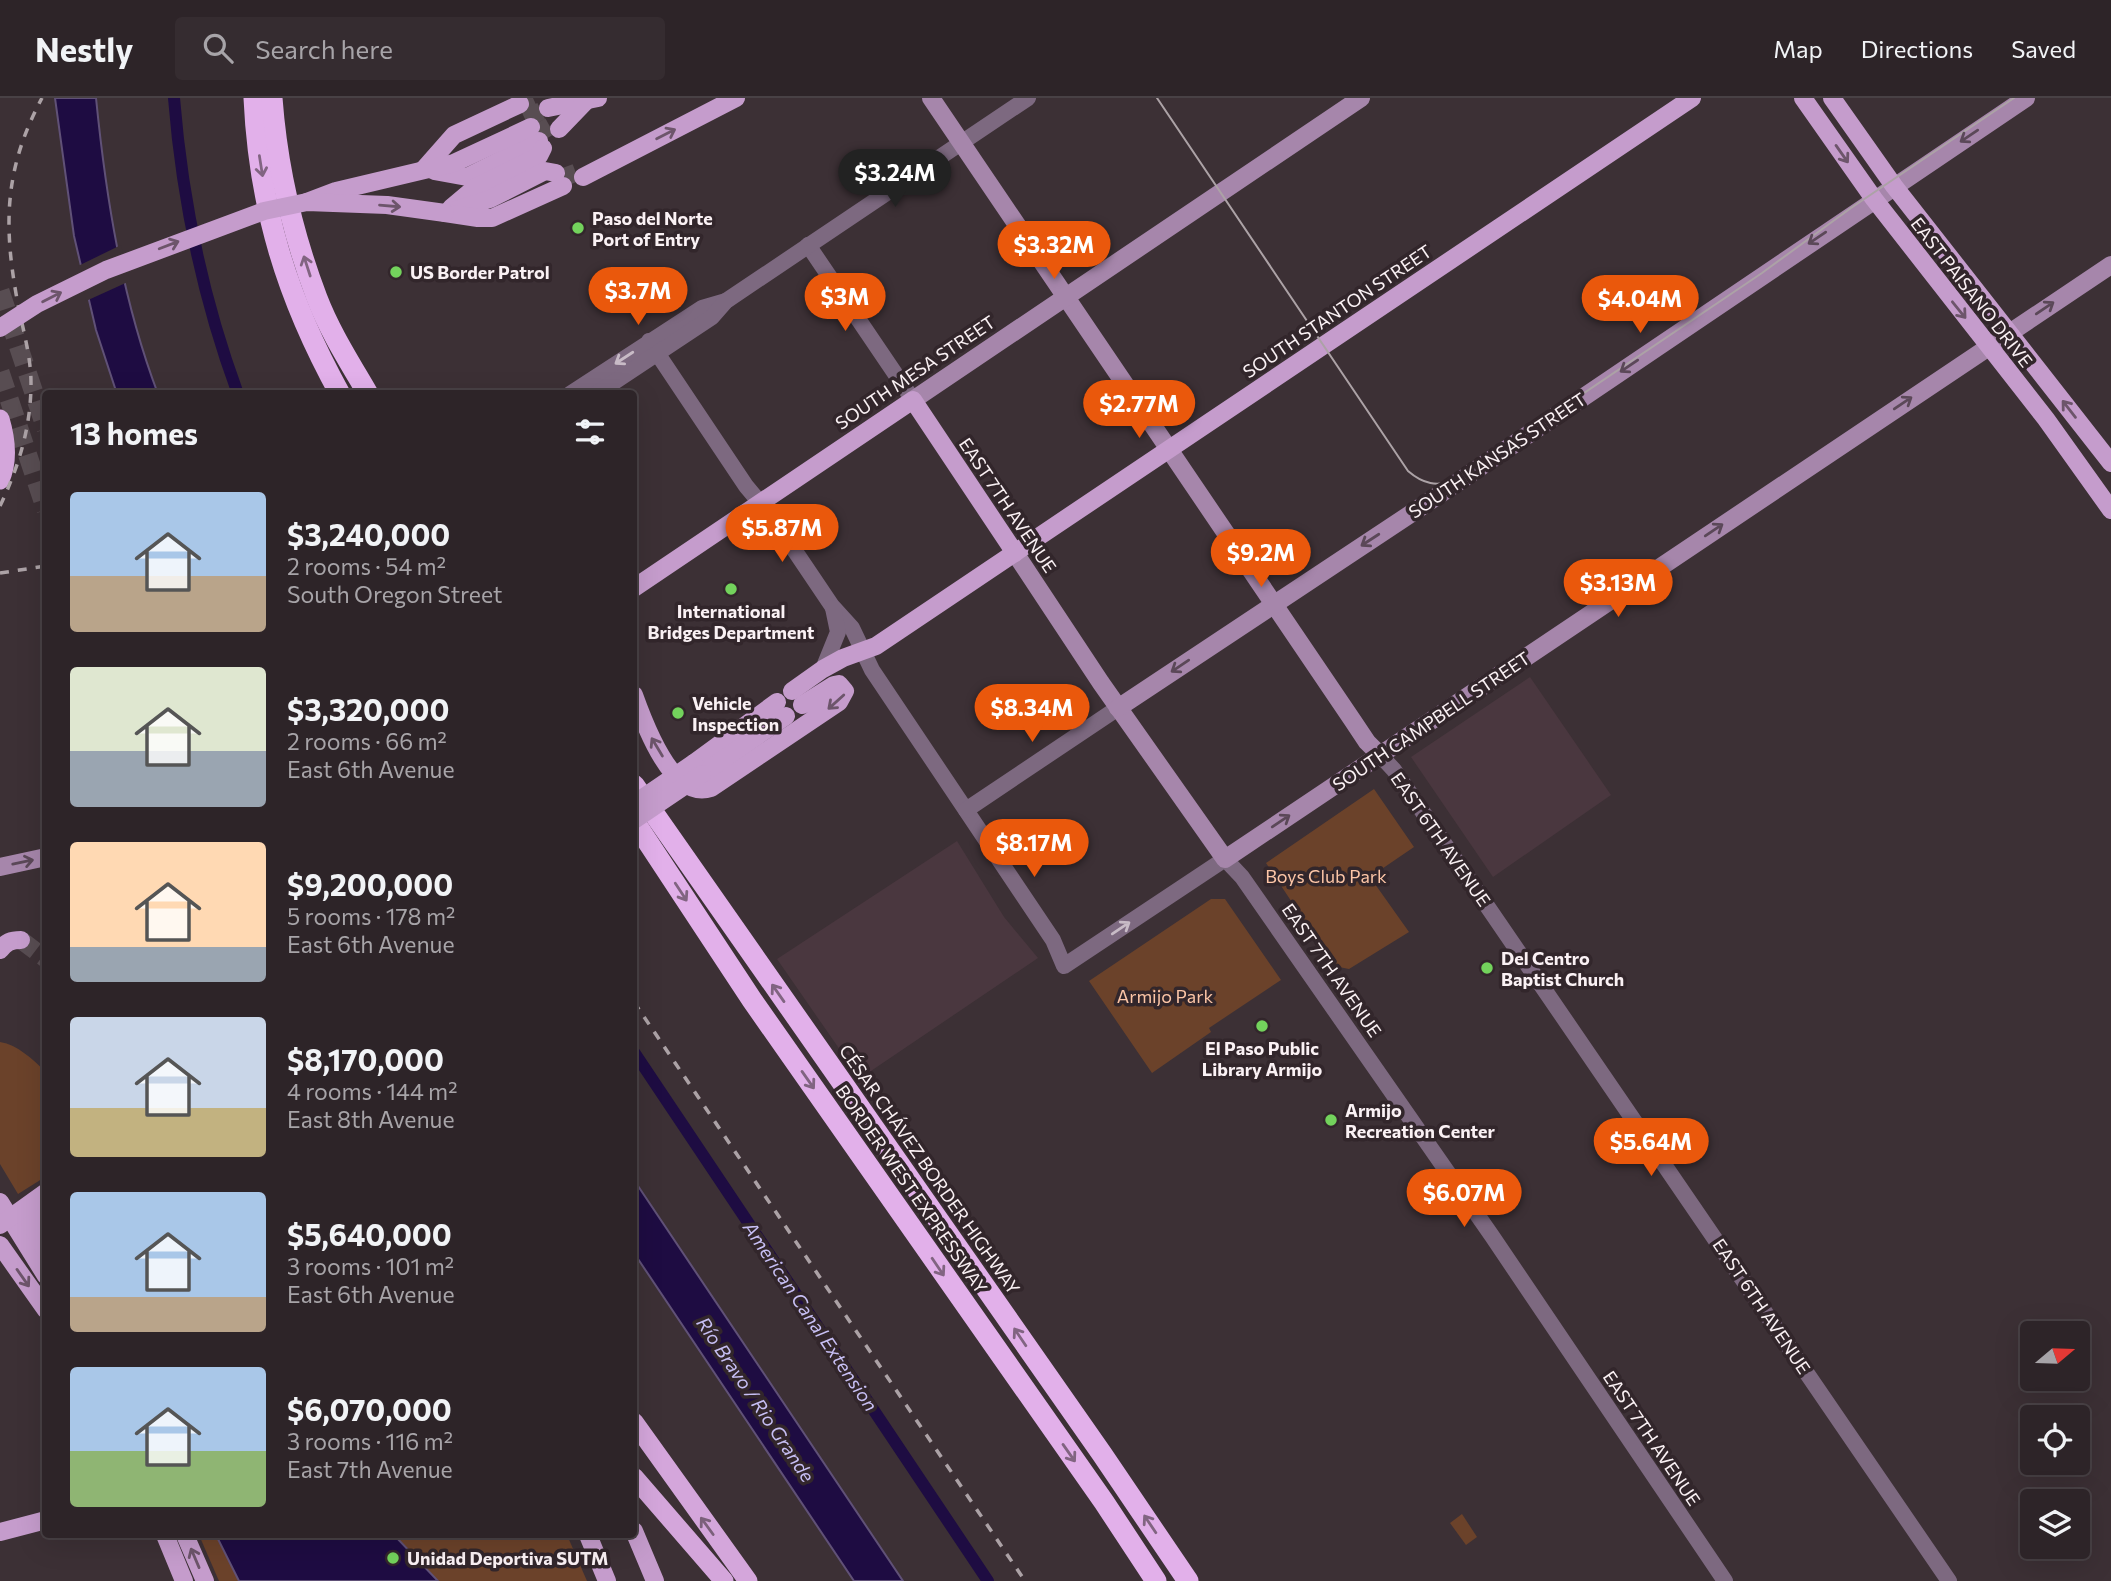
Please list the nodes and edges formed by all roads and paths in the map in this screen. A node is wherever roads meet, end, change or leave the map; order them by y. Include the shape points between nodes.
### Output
1 (254, 98) edge
2 (272, 98) edge
3 (563, 98) tunnel mouth
4 (736, 98) edge
5 (931, 98) edge
6 (1028, 98) edge
7 (1361, 98) edge
8 (1692, 98) edge
9 (1803, 98) edge
10 (1832, 98) edge
11 (2026, 98) edge
12 (592, 100) edge
13 (531, 127) junction
14 (962, 143) junction
15 (424, 169) junction
16 (585, 173) tunnel mouth
17 (559, 179) tunnel mouth
18 (1894, 186) junction
19 (1874, 199) junction
20 (307, 202) junction
21 (445, 213) junction
22 (808, 245) junction
23 (2111, 265) edge
24 (1066, 296) junction
25 (318, 299) junction
26 (0, 328) edge
27 (2010, 332) junction
28 (1988, 346) junction
29 (654, 348) junction
30 (338, 390) edge
31 (366, 390) edge
32 (376, 390) edge
33 (577, 390) edge
34 (601, 390) edge
35 (913, 400) junction
36 (0, 419) edge
37 (1169, 450) junction
38 (2111, 463) edge
39 (0, 480) edge
40 (759, 502) junction
41 (2111, 510) edge
42 (1015, 553) junction
43 (637, 587) edge
44 (1273, 604) junction
45 (832, 606) junction
46 (863, 651) junction
47 (823, 669) junction
48 (637, 703) edge
49 (1118, 708) junction
50 (782, 709) dead end
51 (1380, 755) junction
52 (698, 768) junction
53 (637, 789) edge
54 (637, 802) edge
55 (966, 810) junction
56 (637, 819) edge
57 (637, 826) edge
58 (42, 858) edge
59 (1225, 859) junction
60 (0, 867) edge
61 (21, 940) dead end
62 (0, 950) edge
63 (42, 1195) edge
64 (0, 1202) edge
65 (42, 1208) edge
66 (5, 1222) edge
67 (42, 1244) edge
68 (0, 1245) edge
69 (42, 1271) edge
70 (42, 1304) edge
71 (637, 1426) edge
72 (637, 1480) edge
73 (42, 1521) edge
74 (0, 1532) edge
75 (166, 1538) edge
76 (186, 1538) edge
77 (589, 1538) edge
78 (637, 1538) edge
79 (184, 1581) edge
80 (205, 1581) edge
81 (607, 1581) edge
82 (655, 1581) edge
83 (724, 1581) edge
84 (748, 1581) edge
85 (1156, 1581) edge
86 (1188, 1581) edge
87 (1725, 1581) edge
88 (1949, 1581) edge

1 -> 30 highway via 276,247 304,324
25 -> 2 highway via 296,235
3 - 12 main road
16 -> 4 main road
5 - 14 main road, EAST 6TH AVENUE
6 - 14 street
7 - 24 main road, SOUTH MESA STREET
8 - 37 main road, SOUTH STANTON STREET
9 -> 19 main road, EAST PAISANO DRIVE
10 - 18 main road, EAST PAISANO DRIVE
11 -> 18 main road, SOUTH KANSAS STREET
12 - 12 main road via 552,116
13 - 15 main road via 454,163
13 - 15 main road via 454,135
13 - 21 main road via 539,156 476,187
14 - 22 street
14 - 24 main road, EAST 6TH AVENUE
15 - 20 main road
17 - 21 main road via 492,218
18 - 19 main road, SOUTH KANSAS STREET
18 - 27 main road, EAST PAISANO DRIVE
19 -> 28 main road, EAST PAISANO DRIVE
19 -> 44 main road, SOUTH KANSAS STREET
20 -> 21 main road, bridge
26 -> 20 main road, bridge via 106,270 246,216
22 - 29 street via 726,301 712,317
22 - 35 street, EAST 7TH AVENUE
27 -> 23 main road, SOUTH CAMPBELL STREET
24 - 35 main road, SOUTH MESA STREET
24 - 37 main road, EAST 6TH AVENUE
25 - 31 highway
25 - 32 highway
27 - 28 main road, SOUTH CAMPBELL STREET
38 -> 27 main road, EAST PAISANO DRIVE
28 - 41 main road, EAST PAISANO DRIVE
51 -> 28 main road, SOUTH CAMPBELL STREET
29 -> 33 street
29 - 34 street
29 - 40 street
35 - 40 main road, SOUTH MESA STREET
35 - 42 main road, EAST 7TH AVENUE
36 - 39 highway via 6,457
37 - 42 main road, SOUTH STANTON STREET
37 - 44 main road, EAST 6TH AVENUE
40 - 43 main road, SOUTH MESA STREET
40 - 45 street
42 - 46 main road, SOUTH STANTON STREET
42 - 49 main road, EAST 7TH AVENUE
44 -> 49 main road, SOUTH KANSAS STREET
44 - 51 main road, EAST 6TH AVENUE
45 - 46 street via 852,628
45 - 47 street via 838,632
46 - 47 main road, SOUTH STANTON STREET
46 - 55 street
47 -> 48 main road, SOUTH STANTON STREET via 797,698 839,684 845,691 839,702 712,788 697,790 680,781 647,731
49 - 55 street, SOUTH KANSAS STREET
49 - 59 main road, EAST 7TH AVENUE
50 - 52 main road
59 -> 51 main road, SOUTH CAMPBELL STREET
51 - 88 street, EAST 6TH AVENUE
52 - 54 main road, bridge
52 - 56 main road, bridge
86 -> 53 highway, CÉSAR CHÁVEZ BORDER HIGHWAY
55 -> 59 street, SOUTH CAMPBELL STREET via 1053,940 1064,966
57 -> 85 highway, BORDER WEST EXPRESSWAY via 752,1000
60 -> 58 main road
59 - 87 street, EAST 7TH AVENUE via 1492,1236
61 - 62 main road via 12,940
63 - 66 main road
64 - 66 main road
65 - 67 main road via 30,1222
66 - 69 main road
68 -> 70 main road
84 -> 71 highway
72 - 83 highway
73 - 74 main road
75 - 79 main road
80 -> 76 main road
77 - 81 main road
78 - 82 main road

